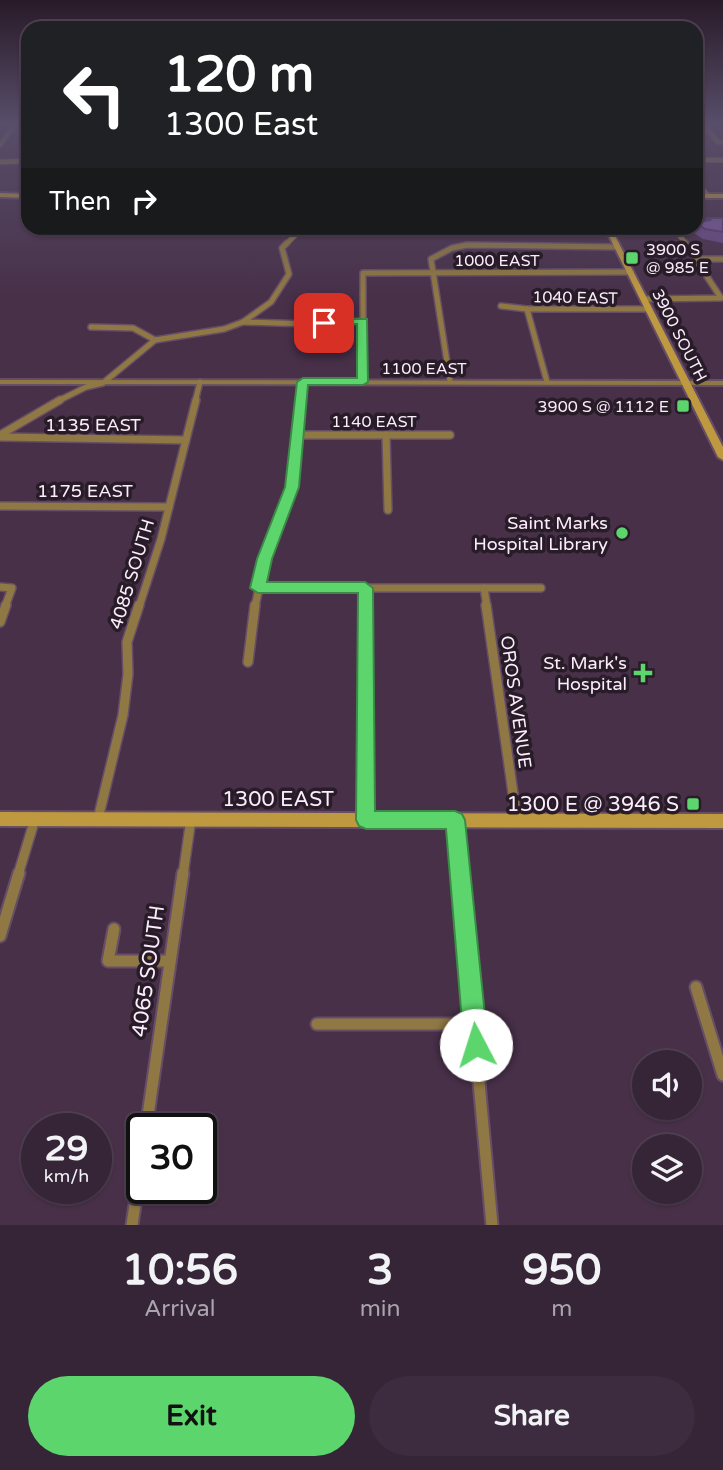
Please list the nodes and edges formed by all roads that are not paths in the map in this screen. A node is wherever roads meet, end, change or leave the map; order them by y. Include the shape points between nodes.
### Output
1 (703, 190) edge
2 (21, 193) edge
3 (0, 195) edge
4 (703, 196) edge
5 (708, 196) junction
6 (723, 196) edge
7 (296, 235) edge
8 (612, 235) edge
9 (680, 235) edge
10 (618, 247) junction
11 (698, 259) junction
12 (723, 259) edge
13 (432, 272) junction
14 (631, 272) junction
15 (644, 299) junction
16 (501, 306) dead end
17 (527, 309) junction
18 (649, 309) junction
19 (363, 321) junction
20 (243, 322) junction
21 (91, 327) dead end
22 (155, 340) junction
23 (450, 381) junction
24 (0, 382) edge
25 (200, 382) junction
26 (303, 382) junction
27 (363, 382) junction
28 (547, 382) junction
29 (103, 383) junction
30 (686, 383) junction
31 (723, 383) edge
32 (298, 435) junction
33 (386, 435) junction
34 (450, 435) dead end
35 (0, 436) edge
36 (186, 440) junction
37 (723, 457) edge
38 (0, 506) edge
39 (169, 507) junction
40 (388, 510) dead end
41 (0, 587) edge
42 (258, 588) junction
43 (365, 588) junction
44 (484, 588) junction
45 (541, 588) dead end
46 (0, 621) edge
47 (248, 662) dead end
48 (0, 819) edge
49 (36, 819) junction
50 (98, 819) junction
51 (191, 819) junction
52 (366, 820) junction
53 (455, 820) junction
54 (517, 821) junction
55 (723, 821) edge
56 (114, 929) dead end
57 (0, 936) edge
58 (170, 961) junction
59 (696, 987) dead end
60 (317, 1024) dead end
61 (474, 1024) junction
62 (723, 1075) edge
63 (148, 1113) edge
64 (135, 1204) edge
65 (132, 1225) edge
66 (492, 1225) edge

1 - 5 street
2 - 3 main road
4 - 5 main road
5 - 6 main road
7 - 20 street via 282,248 289,274 278,293
8 - 10 main road, 3900 SOUTH
9 - 11 street
10 - 13 street via 457,246 431,259
10 - 14 main road, 3900 SOUTH
11 - 12 street
11 - 15 street via 721,298
13 - 14 street, 1000 EAST
13 - 19 street, 1000 EAST via 363,273
13 - 23 street
14 - 15 main road, 3900 SOUTH
15 - 18 main road, 3900 SOUTH
16 - 17 street, 1040 EAST
17 - 18 street, 1040 EAST
17 - 28 street
18 - 30 main road, 3900 SOUTH
19 - 20 street
19 - 27 street
20 - 22 street
21 - 22 street via 141,329
22 - 29 street
23 - 27 street, 1100 EAST
23 - 28 street, 1100 EAST
24 - 29 street, 1100 EAST
25 - 26 street, 1100 EAST
25 - 29 street, 1100 EAST
25 - 36 street, 4085 SOUTH
26 - 27 street, 1100 EAST
26 - 32 street
28 - 30 street, 1100 EAST
29 - 35 street via 39,410
30 - 31 street, 1100 EAST
30 - 37 main road, 3900 SOUTH
32 - 33 street, 1140 EAST
32 - 42 street via 289,501
33 - 34 street, 1140 EAST
33 - 40 street
35 - 36 street, 1135 EAST
36 - 39 street, 4085 SOUTH
38 - 39 street, 1175 EAST
39 - 50 street, 4085 SOUTH via 127,642 126,699
41 - 46 street via 12,588
42 - 43 street
42 - 47 street
43 - 44 street
43 - 52 street
44 - 45 street
44 - 54 street, OROS AVENUE
48 - 49 main road, 1300 EAST
49 - 50 main road, 1300 EAST
49 - 57 street
50 - 51 main road, 1300 EAST
51 - 52 main road, 1300 EAST
51 - 58 street, 4065 SOUTH
52 - 53 main road, 1300 EAST
53 - 54 main road, 1300 EAST
53 - 61 street
54 - 55 main road, 1300 EAST
56 - 58 street via 108,961
58 - 63 street, 4065 SOUTH
59 - 62 street
60 - 61 street
61 - 66 street
64 - 65 street

